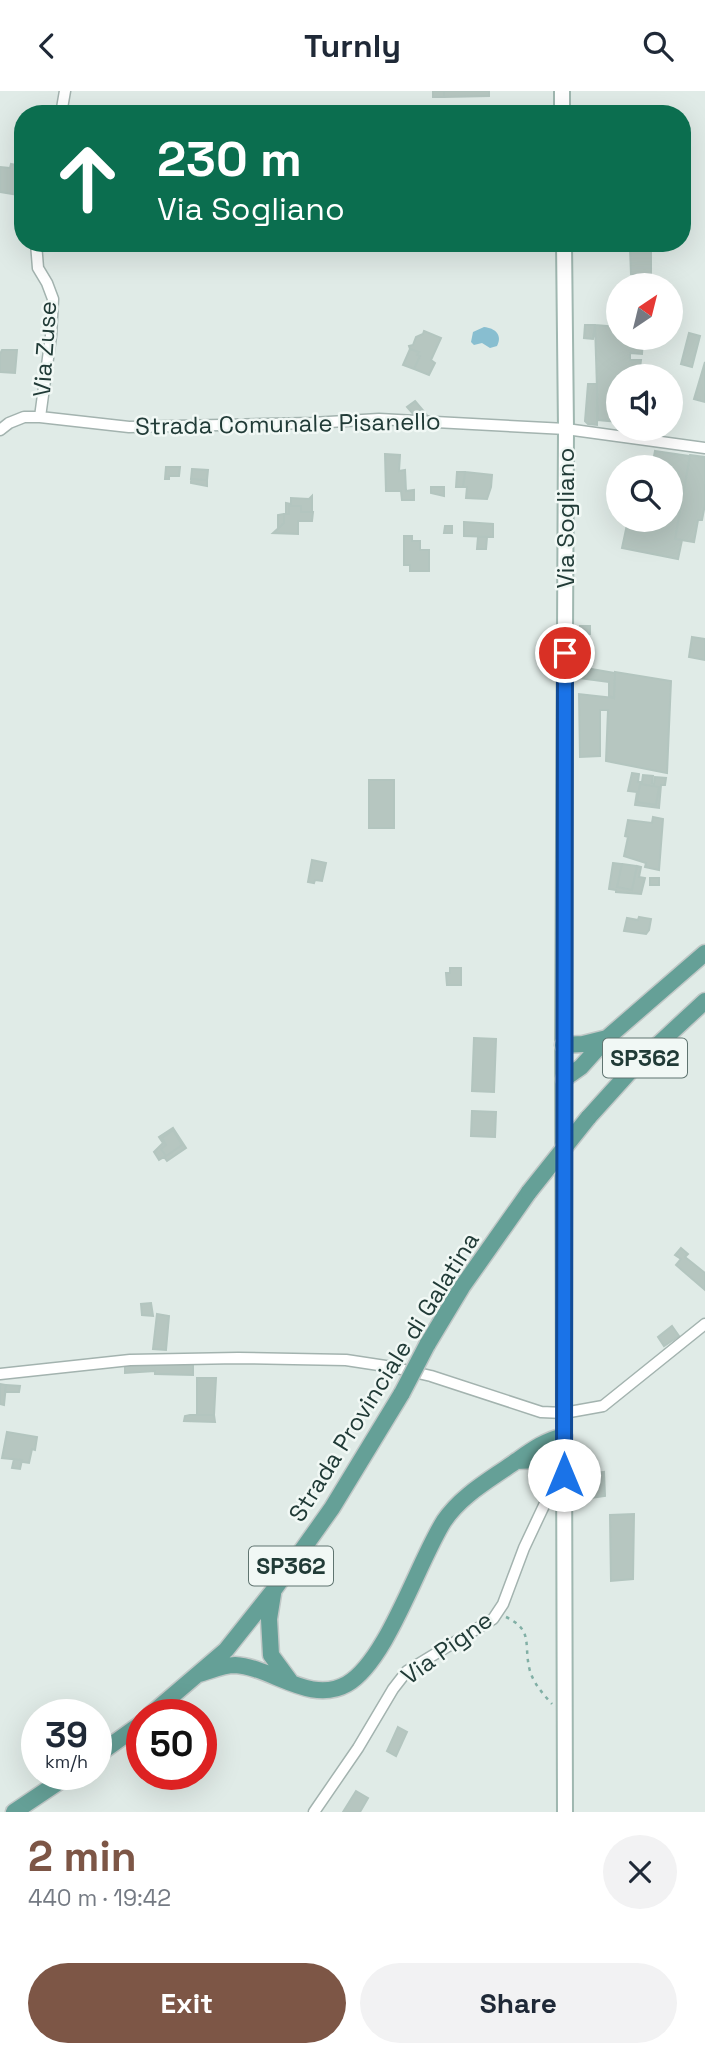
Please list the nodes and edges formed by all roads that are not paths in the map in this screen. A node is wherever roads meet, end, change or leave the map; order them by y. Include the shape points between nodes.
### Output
1 (37, 252) edge
2 (564, 252) edge
3 (40, 417) junction
4 (566, 429) junction
5 (0, 430) edge
6 (705, 448) edge
7 (705, 953) edge
8 (705, 1001) edge
9 (607, 1038) junction
10 (563, 1045) junction
11 (564, 1079) junction
12 (705, 1324) edge
13 (0, 1374) edge
14 (564, 1413) junction
15 (564, 1436) junction
16 (516, 1461) junction
17 (564, 1467) junction
18 (273, 1591) junction
19 (199, 1674) junction
20 (291, 1683) junction
21 (169, 1699) edge
22 (47, 1790) edge
23 (14, 1812) edge
24 (314, 1812) edge
25 (565, 1812) edge

1 - 3 street, Via Zuse via 38,268 53,299
2 - 4 main road, Via Sogliano
3 - 4 street, Strada Comunale Pisanello via 129,427 379,419
3 - 5 street, Strada Comunale Pisanello via 24,417
4 - 6 street, Strada Comunale Pisanello
4 - 10 main road, Via Sogliano
7 - 9 main road
8 - 18 main road, Strada Provinciale di Galatina / SP362, bridge via 635,1066 528,1192 462,1287 332,1508
9 - 10 main road
9 - 11 main road
10 - 11 main road
11 - 14 main road
12 - 14 street via 603,1406
13 - 14 street via 130,1360 346,1360 431,1376 541,1412
14 - 15 main road
15 - 16 main road via 540,1444
15 - 17 main road
16 - 17 main road
16 - 20 main road via 465,1497 445,1519 368,1666 346,1685 320,1691
17 - 24 street, Via Pigne via 524,1548 503,1604 492,1619 407,1671
17 - 25 main road
18 - 19 main road, Strada Provinciale di Galatina / SP362 via 226,1650
18 - 20 main road via 271,1655
19 - 20 main road via 233,1665 262,1670
19 - 21 main road, Strada Provinciale di Galatina / SP362
22 - 23 main road

